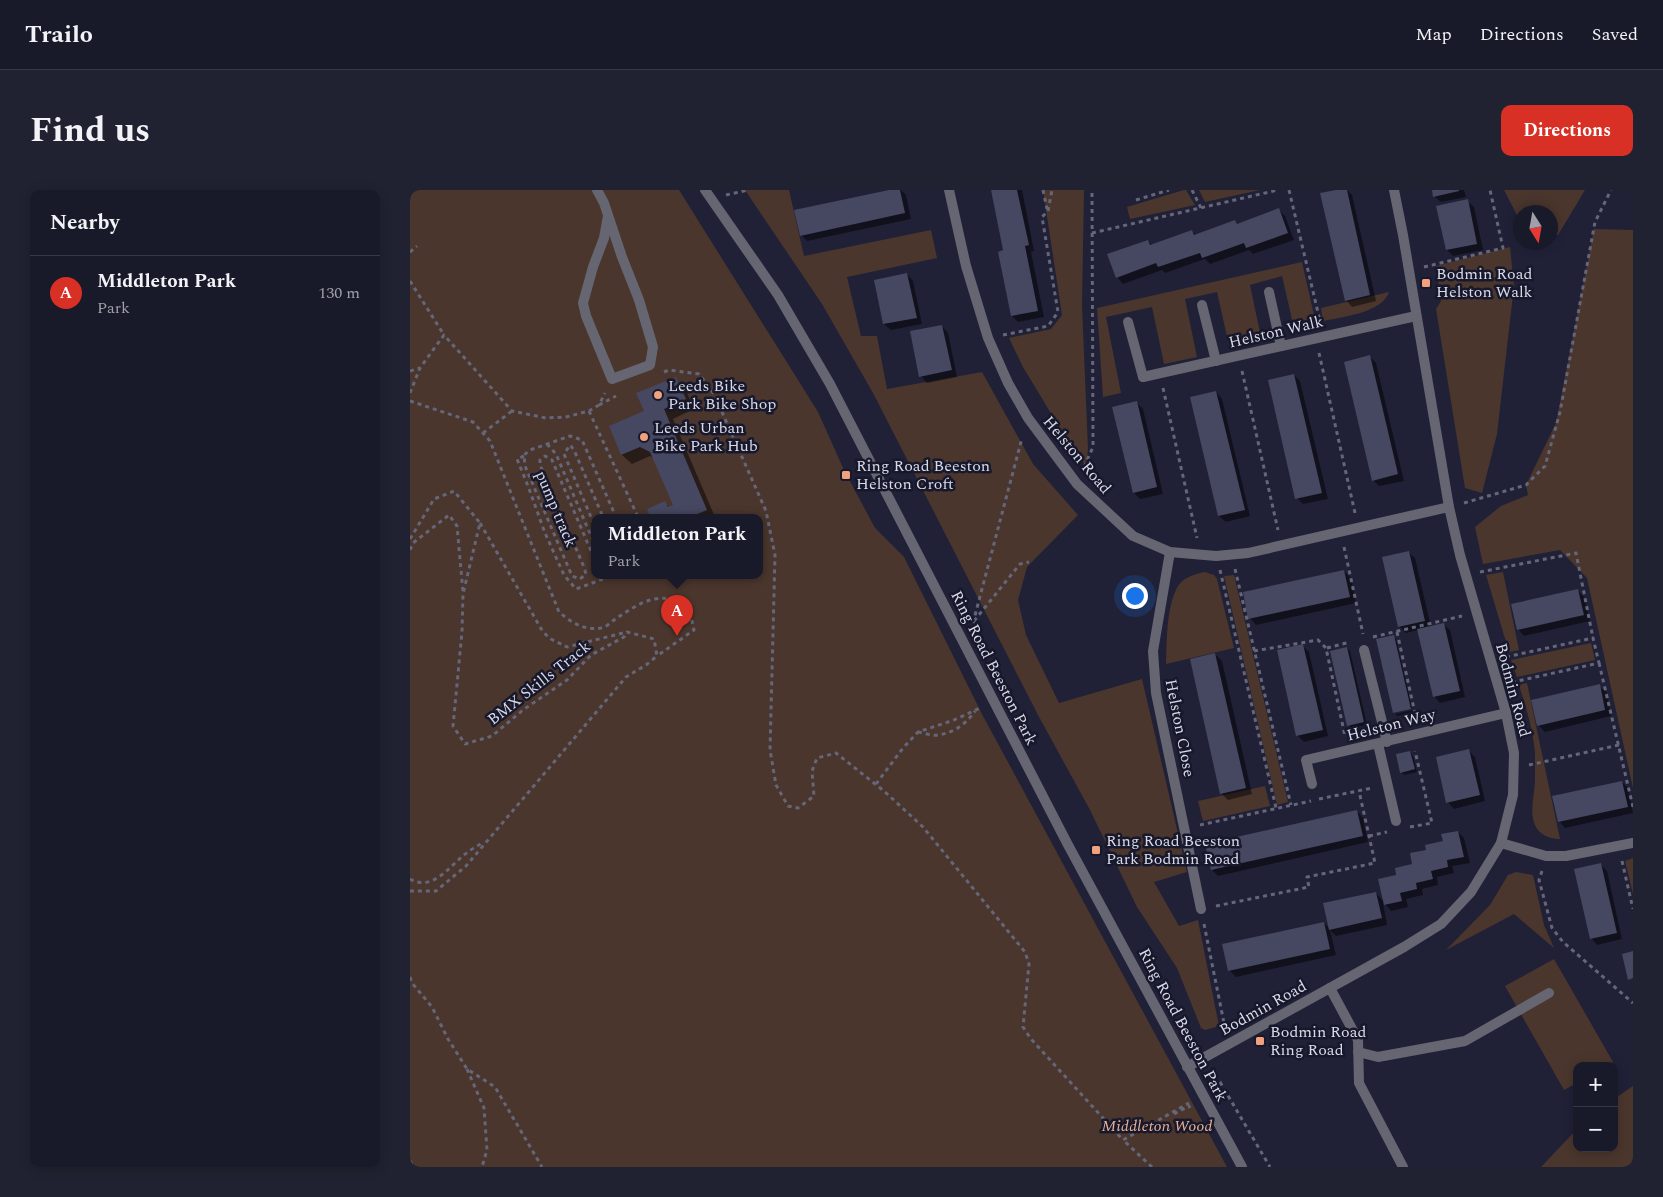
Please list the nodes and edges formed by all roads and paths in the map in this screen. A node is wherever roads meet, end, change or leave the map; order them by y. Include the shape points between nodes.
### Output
1 (597, 190) edge
2 (705, 190) edge
3 (949, 190) edge
4 (1043, 190) edge
5 (1052, 190) edge
6 (1092, 190) edge
7 (1169, 190) edge
8 (1192, 190) edge
9 (1278, 190) edge
10 (1289, 190) edge
11 (1394, 190) edge
12 (1490, 190) edge
13 (1611, 190) edge
14 (1136, 200) dead end
15 (1201, 208) junction
16 (1048, 211) junction
17 (608, 216) junction
18 (1092, 233) junction
19 (417, 246) dead end
20 (410, 252) edge
21 (1409, 271) junction
22 (410, 281) edge
23 (1269, 292) dead end
24 (1202, 305) dead end
25 (1416, 316) junction
26 (1128, 322) dead end
27 (444, 335) junction
28 (1319, 337) junction
29 (988, 338) junction
30 (1281, 346) junction
31 (1238, 356) junction
32 (1216, 361) junction
33 (420, 368) junction
34 (410, 371) edge
35 (1159, 373) junction
36 (660, 374) dead end
37 (612, 379) junction
38 (410, 392) edge
39 (616, 396) dead end
40 (410, 401) edge
41 (599, 405) junction
42 (512, 411) junction
43 (589, 411) junction
44 (1028, 418) junction
45 (483, 433) junction
46 (547, 444) junction
47 (524, 455) junction
48 (1077, 484) junction
49 (1449, 507) junction
50 (602, 514) edge
51 (615, 514) edge
52 (637, 514) edge
53 (591, 517) edge
54 (480, 523) junction
55 (1358, 528) junction
56 (1340, 532) junction
57 (591, 537) edge
58 (410, 539) edge
59 (1282, 546) junction
60 (410, 550) edge
61 (591, 551) edge
62 (1170, 552) junction
63 (1232, 554) junction
64 (1201, 555) junction
65 (1216, 556) junction
66 (1029, 562) dead end
67 (1466, 575) junction
68 (599, 579) edge
69 (464, 594) junction
70 (1477, 612) junction
71 (972, 623) junction
72 (627, 632) junction
73 (1397, 632) junction
74 (1594, 638) junction
75 (1355, 641) dead end
76 (966, 647) junction
77 (1326, 648) junction
78 (1364, 650) dead end
79 (1254, 651) junction
80 (657, 656) junction
81 (1491, 660) junction
82 (1599, 663) junction
83 (1499, 685) junction
84 (994, 702) junction
85 (975, 710) junction
86 (1506, 712) junction
87 (918, 732) junction
88 (1416, 735) junction
89 (1383, 743) junction
90 (1619, 745) junction
91 (1348, 751) junction
92 (1514, 769) junction
93 (876, 784) junction
94 (1312, 784) dead end
95 (1387, 785) junction
96 (1359, 791) junction
97 (1291, 805) junction
98 (1633, 807) edge
99 (1276, 808) junction
100 (1396, 821) dead end
101 (1406, 828) dead end
102 (1184, 829) junction
103 (1388, 832) dead end
104 (1369, 836) junction
105 (487, 840) junction
106 (1500, 843) junction
107 (1633, 843) edge
108 (1618, 846) junction
109 (1546, 856) junction
110 (410, 878) edge
111 (410, 891) edge
112 (1201, 909) junction
113 (1633, 910) edge
114 (410, 976) edge
115 (1330, 988) junction
116 (1549, 993) dead end
117 (1633, 1003) edge
118 (1228, 1044) junction
119 (1358, 1052) junction
120 (1188, 1067) junction
121 (467, 1069) junction
122 (1220, 1082) dead end
123 (1203, 1095) junction
124 (1193, 1114) dead end
125 (1164, 1117) junction
126 (1123, 1140) junction
127 (410, 1161) edge
128 (413, 1167) edge
129 (482, 1167) edge
130 (542, 1167) edge
131 (1152, 1167) edge
132 (1242, 1167) edge
133 (1270, 1167) edge
134 (1403, 1167) edge

1 - 17 street
2 - 76 street, Ring Road Beeston Park via 778,295 830,384
3 - 29 street, Helston Road via 966,266
4 - 16 path
5 - 16 path
6 - 18 path
7 - 14 path
8 - 15 path
9 - 15 path
10 - 28 path
11 - 21 street, Bodmin Road
12 - 21 path via 1503,248
13 - 49 path via 1595,222 1560,412 1545,466 1526,485
15 - 18 path
16 - 29 path via 1042,217 1058,312 1048,326
17 - 37 street via 583,303
17 - 37 street via 653,347 650,365
18 - 48 path via 1093,448
19 - 20 path
21 - 25 street, Bodmin Road
22 - 27 path
23 - 30 street
24 - 32 street
25 - 28 street, Helston Walk
25 - 49 street, Bodmin Road
26 - 35 street, Helston Walk via 1143,377
27 - 33 path
27 - 42 path
28 - 30 street, Helston Walk
28 - 55 path
29 - 44 street, Helston Road
30 - 31 street, Helston Walk
31 - 32 street, Helston Walk
31 - 59 path
32 - 35 street, Helston Walk
33 - 34 path
33 - 38 path
35 - 64 path
36 - 93 path via 669,370 699,374 714,394 766,511 775,555 770,750 776,785 788,806 798,808 814,796 812,771 817,758 836,753
37 - 41 path
39 - 41 path
40 - 45 path via 473,422
41 - 43 path
42 - 43 path via 546,418
42 - 45 path
43 - 52 path
44 - 48 street, Helston Road
44 - 71 path
45 - 80 path via 490,441 559,612 574,624 602,628 634,606 652,599 680,602 691,612 694,630
46 - 47 path, pump track
46 - 51 path, pump track via 570,436 582,440
46 - 57 path via 556,454
47 - 61 path, pump track via 524,466 572,576 580,579 586,574 540,465 545,456 552,460
47 - 68 path via 517,460 564,575 576,590
48 - 62 street, Helston Road via 1133,536
49 - 55 street, Helston Road
49 - 67 street, Bodmin Road
50 - 53 path, pump track via 570,445 564,454
54 - 58 path, BMX Skills Track via 454,491 434,499
54 - 69 path, BMX Skills Track
54 - 72 path, BMX Skills Track via 543,632 551,639 567,647
55 - 56 street, Helston Road
56 - 59 street, Helston Road
56 - 73 path via 1365,639
59 - 63 street, Helston Road
60 - 69 path, BMX Skills Track via 414,543 449,516 457,526
62 - 64 street, Helston Road
62 - 102 street, Helston Close via 1153,651 1156,693
63 - 65 street, Helston Road
63 - 79 path
64 - 65 street, Helston Road
65 - 99 path
66 - 71 path via 1020,564
67 - 70 street, Bodmin Road
67 - 74 path via 1576,553
69 - 72 path, BMX Skills Track via 453,726 465,744 492,736 567,680 591,655 624,637
70 - 73 path
70 - 81 street, Bodmin Road
71 - 76 path
72 - 80 path, BMX Skills Track via 654,639
73 - 88 path
74 - 81 path
74 - 82 path
75 - 77 path
76 - 84 street, Ring Road Beeston Park
77 - 79 path via 1318,640
77 - 91 path
78 - 89 street
79 - 97 path
80 - 105 path via 626,677
81 - 83 street, Bodmin Road
82 - 83 path
82 - 90 path
83 - 86 street, Bodmin Road
84 - 85 path
84 - 120 street, Ring Road Beeston Park
85 - 87 path
85 - 87 path via 967,722 952,731 938,736
86 - 88 street, Helston Way
86 - 92 street, Bodmin Road
87 - 93 path
88 - 89 street, Helston Way
88 - 101 path via 1432,823
89 - 91 street, Helston Way
89 - 95 street
90 - 92 path
90 - 98 path
91 - 94 street, Helston Way via 1306,760
92 - 106 street, Bodmin Road via 1513,795
93 - 126 path via 924,827 1025,952 1029,964 1023,1027
95 - 96 path
95 - 100 street
96 - 97 path
96 - 104 path
97 - 99 path
99 - 102 path
102 - 112 street, Helston Close
103 - 104 path
104 - 112 path via 1375,863 1307,877 1309,887
105 - 110 path via 428,882
105 - 111 path via 466,866 436,890
106 - 109 street
106 - 115 street, Bodmin Road via 1471,892 1441,924
107 - 108 street
108 - 109 street via 1566,856
108 - 113 path
109 - 117 path via 1540,880 1552,928 1562,942
112 - 118 path
114 - 121 path via 432,1007
115 - 118 street, Bodmin Road
115 - 119 street via 1358,1040
116 - 119 street via 1465,1041 1378,1057
118 - 120 street, Bodmin Road
119 - 134 street via 1359,1083
120 - 123 street, Ring Road Beeston Park
121 - 129 path via 484,1108 487,1150
121 - 130 path via 495,1087
122 - 133 path
123 - 125 path
123 - 132 street, Ring Road Beeston Park
124 - 125 path via 1189,1106
125 - 126 path
126 - 131 path
127 - 128 path

